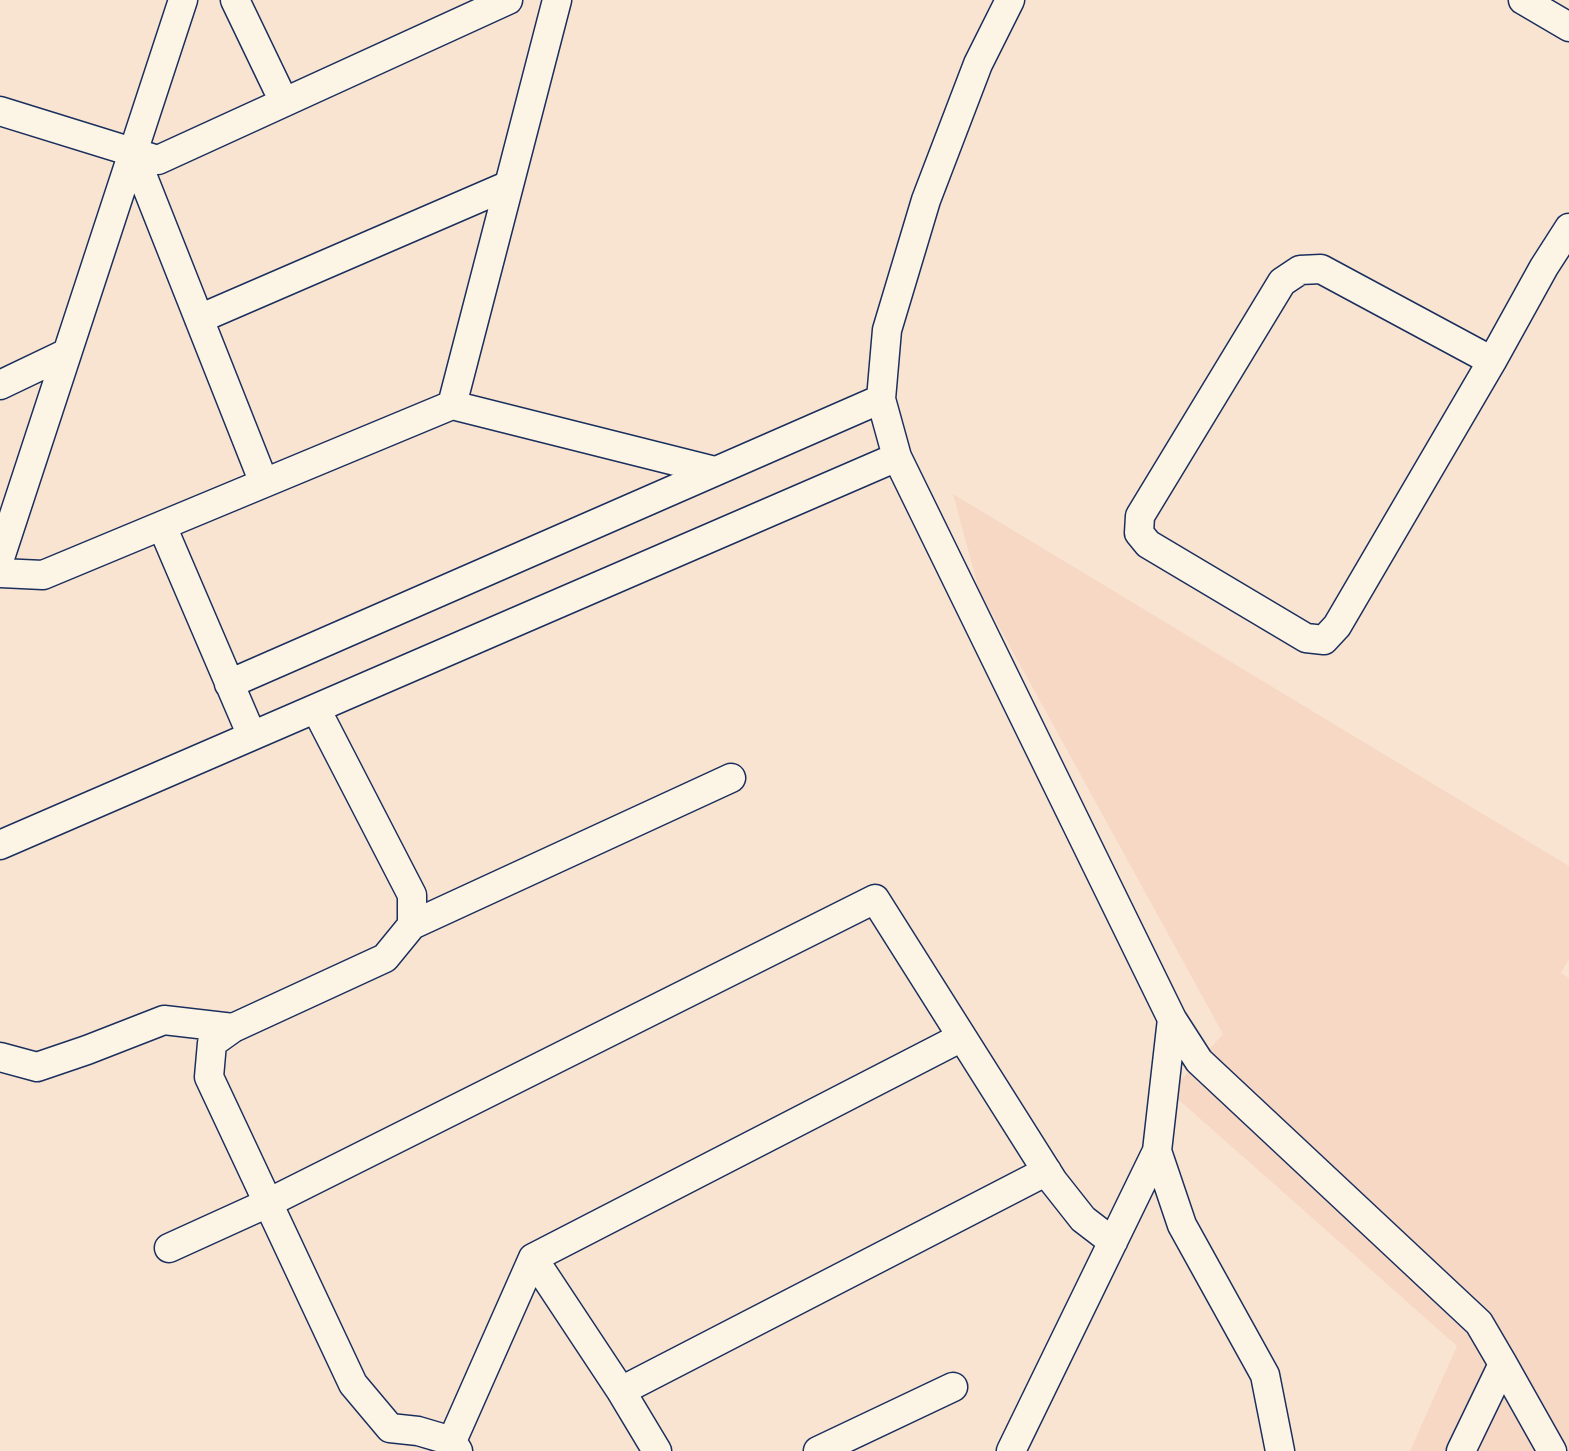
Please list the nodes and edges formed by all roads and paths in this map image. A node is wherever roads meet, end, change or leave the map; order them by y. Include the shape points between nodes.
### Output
1 (183, 0) edge
2 (234, 0) edge
3 (508, 0) edge
4 (557, 0) edge
5 (1010, 0) edge
6 (1523, 0) edge
7 (1569, 27) edge
8 (284, 102) junction
9 (0, 111) edge
10 (133, 152) junction
11 (509, 185) junction
12 (1569, 228) edge
13 (199, 319) junction
14 (67, 353) junction
15 (1492, 361) junction
16 (0, 385) edge
17 (881, 399) junction
18 (452, 405) junction
19 (897, 457) junction
20 (715, 471) junction
21 (264, 483) junction
22 (162, 526) junction
23 (0, 558) edge
24 (0, 573) edge
25 (230, 684) junction
26 (316, 708) junction
27 (252, 736) junction
28 (731, 778) dead end
29 (0, 845) edge
30 (412, 925) junction
31 (1172, 1020) junction
32 (233, 1028) junction
33 (962, 1037) junction
34 (0, 1057) edge
35 (1157, 1152) junction
36 (1047, 1171) junction
37 (268, 1203) junction
38 (1113, 1242) junction
39 (168, 1248) dead end
40 (533, 1258) junction
41 (1503, 1364) junction
42 (954, 1387) dead end
43 (622, 1390) junction
44 (455, 1446) edge
45 (658, 1451) edge
46 (818, 1451) edge
47 (1011, 1451) edge
48 (1280, 1451) edge
49 (1461, 1451) edge
50 (1552, 1451) edge

1 - 10 street
2 - 8 street
3 - 8 street
4 - 11 street
5 - 17 street via 978,64 926,200 887,330
6 - 7 street
8 - 10 street via 158,160
9 - 10 street
10 - 13 street
10 - 14 street
11 - 13 street
11 - 18 street
12 - 15 street
13 - 21 street
14 - 16 street
14 - 23 street
15 - 15 street via 1337,626 1324,640 1306,638 1148,544 1139,533 1140,516 1282,282 1300,270 1321,269
17 - 19 street
17 - 20 street
18 - 20 street
18 - 21 street
19 - 26 street
19 - 31 street
20 - 25 street
21 - 22 street
22 - 24 street via 43,575
22 - 25 street
25 - 27 street
26 - 27 street
26 - 30 street via 412,894
27 - 29 street
28 - 30 street
30 - 32 street via 385,958
31 - 35 street
31 - 41 street via 1199,1061 1480,1323
32 - 34 street via 164,1020 37,1067
32 - 37 street via 212,1043 209,1077
33 - 36 street
33 - 37 street via 875,899
33 - 40 street
35 - 38 street
35 - 48 street via 1182,1226 1265,1375
36 - 38 street via 1083,1219
36 - 43 street
37 - 39 street
37 - 44 street via 353,1384 390,1428 418,1431
38 - 47 street
40 - 43 street
40 - 44 street
41 - 49 street
41 - 50 street
42 - 46 street
43 - 45 street

